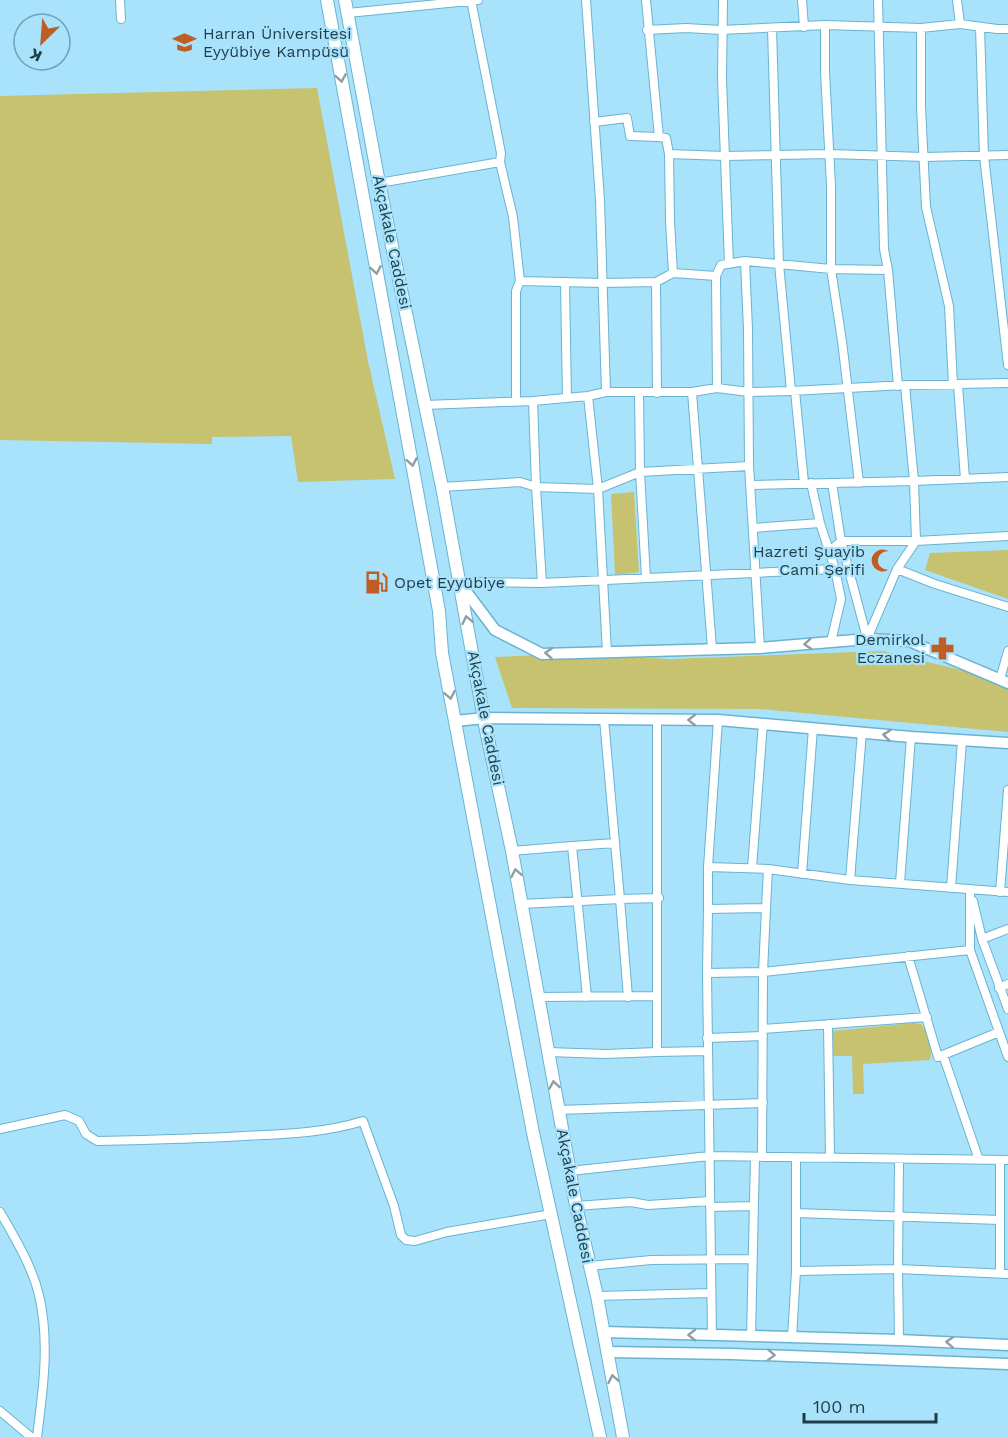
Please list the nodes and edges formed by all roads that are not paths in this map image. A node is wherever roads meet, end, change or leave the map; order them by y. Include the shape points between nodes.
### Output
1 (120, 0) edge
2 (327, 0) edge
3 (473, 0) edge
4 (586, 0) edge
5 (646, 0) edge
6 (723, 0) edge
7 (802, 0) edge
8 (878, 0) edge
9 (957, 0) edge
10 (346, 6) edge
11 (121, 19) dead end
12 (960, 24) junction
13 (825, 26) junction
14 (804, 27) junction
15 (879, 27) junction
16 (980, 27) junction
17 (921, 28) junction
18 (772, 29) junction
19 (1008, 29) edge
20 (648, 30) junction
21 (721, 30) junction
22 (594, 122) junction
23 (659, 137) junction
24 (669, 154) junction
25 (830, 154) junction
26 (776, 155) junction
27 (1008, 155) edge
28 (725, 156) junction
29 (984, 156) junction
30 (882, 157) junction
31 (924, 157) junction
32 (500, 162) junction
33 (379, 183) junction
34 (745, 261) junction
35 (729, 264) junction
36 (779, 264) junction
37 (831, 269) junction
38 (888, 270) junction
39 (673, 273) junction
40 (716, 276) junction
41 (520, 280) junction
42 (656, 282) junction
43 (565, 283) junction
44 (603, 284) junction
45 (1008, 365) edge
46 (1008, 383) edge
47 (902, 385) junction
48 (955, 385) junction
49 (717, 388) junction
50 (847, 388) junction
51 (793, 391) junction
52 (606, 392) junction
53 (639, 392) junction
54 (692, 392) junction
55 (749, 392) junction
56 (657, 393) junction
57 (588, 396) junction
58 (567, 398) junction
59 (533, 400) junction
60 (516, 401) junction
61 (425, 405) junction
62 (749, 466) junction
63 (698, 470) junction
64 (640, 472) junction
65 (1008, 477) edge
66 (965, 479) junction
67 (914, 481) junction
68 (807, 483) junction
69 (832, 483) junction
70 (859, 483) junction
71 (751, 485) junction
72 (442, 487) junction
73 (536, 488) junction
74 (598, 489) junction
75 (820, 523) junction
76 (753, 528) junction
77 (1008, 536) edge
78 (916, 541) junction
79 (841, 542) junction
80 (830, 551) junction
81 (835, 569) junction
82 (897, 569) junction
83 (756, 573) junction
84 (707, 574) junction
85 (646, 578) junction
86 (602, 579) junction
87 (459, 582) junction
88 (542, 583) junction
89 (1008, 607) edge
90 (867, 639) junction
91 (831, 642) junction
92 (712, 648) junction
93 (760, 648) junction
94 (1008, 651) edge
95 (607, 652) junction
96 (1004, 681) edge
97 (485, 718) junction
98 (604, 719) junction
99 (657, 719) junction
100 (718, 720) junction
101 (456, 722) junction
102 (763, 723) junction
103 (813, 728) junction
104 (862, 732) junction
105 (911, 737) junction
106 (962, 741) junction
107 (1008, 743) edge
108 (1008, 790) edge
109 (615, 843) junction
110 (572, 846) junction
111 (512, 851) junction
112 (708, 867) junction
113 (752, 868) junction
114 (768, 869) junction
115 (802, 874) junction
116 (850, 880) junction
117 (900, 883) junction
118 (951, 888) junction
119 (970, 890) junction
120 (1004, 892) edge
121 (659, 898) junction
122 (620, 899) junction
123 (577, 901) junction
124 (522, 903) junction
125 (766, 908) junction
126 (708, 909) junction
127 (1008, 929) edge
128 (982, 939) junction
129 (970, 950) junction
130 (908, 956) junction
131 (764, 972) junction
132 (707, 973) junction
133 (1004, 986) edge
134 (657, 996) junction
135 (538, 997) junction
136 (587, 997) junction
137 (628, 997) junction
138 (1008, 1009) edge
139 (927, 1017) junction
140 (828, 1024) junction
141 (999, 1032) junction
142 (763, 1033) junction
143 (707, 1038) junction
144 (707, 1051) junction
145 (548, 1052) junction
146 (657, 1052) junction
147 (944, 1055) junction
148 (1008, 1057) edge
149 (763, 1103) junction
150 (708, 1104) junction
151 (558, 1110) junction
152 (0, 1129) edge
153 (709, 1156) junction
154 (758, 1157) junction
155 (796, 1158) junction
156 (830, 1158) junction
157 (899, 1159) junction
158 (979, 1160) junction
159 (1004, 1160) edge
160 (570, 1170) junction
161 (710, 1204) junction
162 (576, 1206) junction
163 (753, 1206) junction
164 (0, 1212) edge
165 (796, 1213) junction
166 (551, 1214) junction
167 (898, 1217) junction
168 (1000, 1220) junction
169 (711, 1258) junction
170 (752, 1259) junction
171 (589, 1266) junction
172 (898, 1269) junction
173 (796, 1271) junction
174 (1004, 1274) edge
175 (711, 1293) junction
176 (597, 1296) junction
177 (604, 1332) junction
178 (712, 1335) junction
179 (751, 1337) junction
180 (792, 1338) junction
181 (899, 1340) junction
182 (1008, 1345) edge
183 (607, 1352) junction
184 (1008, 1364) edge
185 (0, 1412) edge
186 (31, 1437) edge
187 (37, 1437) edge
188 (600, 1437) edge
189 (623, 1437) edge

1 - 11 street
2 -> 101 main road, Akçakale Caddesi via 440,611 442,653
3 - 10 street
3 - 32 street
4 - 22 street
5 - 20 street
6 - 21 street
7 - 14 street
8 - 15 street
9 - 12 street
10 - 33 main road, Akçakale Caddesi
12 - 16 street
12 - 17 street
13 - 14 street
13 - 15 street
13 - 25 street
14 - 18 street
15 - 17 street
15 - 30 street
16 - 19 street
16 - 29 street
17 - 31 street
18 - 21 street
18 - 26 street
20 - 21 street
20 - 23 street
21 - 28 street
22 - 23 street via 627,118 630,136
22 - 44 street
23 - 24 street via 666,138
24 - 28 street
24 - 39 street
25 - 26 street
25 - 30 street
25 - 37 street
26 - 28 street
26 - 36 street
27 - 29 street
28 - 35 street
29 - 31 street
29 - 45 street
30 - 31 street
30 - 38 street
31 - 48 street via 926,207 949,306
32 - 33 street
32 - 41 street via 513,217
33 - 61 main road, Akçakale Caddesi
34 - 35 street
34 - 36 street
34 - 55 street
35 - 40 street via 722,266
36 - 37 street
36 - 51 street
37 - 38 street
37 - 50 street
38 - 47 street
39 - 40 street
39 - 42 street
40 - 49 street
41 - 43 street
41 - 60 street via 516,291
42 - 44 street
42 - 56 street
43 - 44 street
43 - 58 street
44 - 52 street
46 - 48 street
47 - 48 street
47 - 50 street
47 - 67 street
48 - 66 street
49 - 54 street
49 - 55 street
50 - 51 street
50 - 70 street
51 - 55 street
51 - 68 street
52 - 53 street
52 - 57 street
53 - 56 street
53 - 64 street
54 - 56 street
54 - 63 street
55 - 62 street
57 - 58 street
57 - 74 street
58 - 59 street
59 - 60 street
59 - 73 street
60 - 61 street
61 - 72 main road, Akçakale Caddesi
62 - 63 street
62 - 71 street
63 - 64 street
63 - 84 street
64 - 74 street
64 - 85 street
65 - 66 street
66 - 67 street
67 - 70 street
67 - 78 street
68 - 69 street
68 - 71 street
68 - 75 street
69 - 70 street
69 - 79 street
71 - 76 street
72 - 73 street via 520,482
72 - 87 main road, Akçakale Caddesi
73 - 74 street
73 - 88 street
74 - 86 street
75 - 76 street
75 - 80 street
76 - 83 street
77 - 78 street
78 - 79 street
78 - 82 street
79 - 80 street
79 - 90 street
80 - 81 street
81 - 83 street
81 - 91 street via 842,599
82 - 89 street
82 - 90 street
83 - 84 street
83 - 93 street
84 - 85 street
84 - 92 street
85 - 86 street
86 - 88 street
86 - 95 street
87 - 88 street
95 -> 87 main road via 542,654 495,630
97 -> 87 main road, Akçakale Caddesi
90 - 91 main road
90 - 96 main road via 909,641
91 -> 93 main road
92 - 93 main road
92 - 95 main road
94 - 96 street
97 - 98 main road
97 - 101 main road
97 - 111 main road, Akçakale Caddesi
98 - 99 main road
98 - 109 street
100 -> 99 main road
99 - 121 street
100 - 102 main road
100 - 112 street
101 - 166 main road, Akçakale Caddesi
102 - 103 main road
102 - 113 street
103 - 104 main road
103 - 115 street
105 -> 104 main road
104 - 116 street
105 - 106 main road
105 - 117 street
106 - 107 main road
106 - 118 street
108 - 120 street
109 - 110 street
109 - 122 street
110 - 111 street
110 - 123 street
124 -> 111 main road, Akçakale Caddesi
112 - 113 street
112 - 126 street
113 - 114 street
114 - 115 street
114 - 125 street
115 - 116 street
116 - 117 street
117 - 118 street
118 - 119 street
119 - 120 street
119 - 128 street
119 - 129 street
121 - 122 street
121 - 134 street
122 - 123 street
122 - 137 street
123 - 124 street
123 - 136 street
124 - 135 main road, Akçakale Caddesi
125 - 126 street
125 - 131 street
126 - 132 street
127 - 128 street
128 - 133 street
129 - 130 street
129 - 141 street
130 - 131 street
130 - 139 street
131 - 132 street
131 - 142 street
132 - 143 street
133 - 138 street
134 - 137 street
134 - 146 street
135 - 136 street
135 - 145 main road, Akçakale Caddesi
136 - 137 street
139 - 140 street
139 - 147 street via 938,1057
140 - 142 street
140 - 156 street
141 - 147 street
141 - 148 street
142 - 143 street
142 - 149 street
143 - 144 street
144 - 146 street
144 - 150 street
145 - 146 street
151 -> 145 main road, Akçakale Caddesi
147 - 158 street
149 - 150 street
149 - 154 street
150 - 151 street
150 - 153 street
151 - 160 main road, Akçakale Caddesi
152 - 166 street via 65,1115 79,1121 86,1134 97,1141 176,1140 293,1134 363,1121 401,1235 406,1240
153 - 154 street
153 - 160 street
153 - 161 street
154 - 155 street
154 - 163 street
155 - 156 street
155 - 165 street
156 - 157 street
157 - 158 street
157 - 167 street
158 - 159 street
159 - 168 street
160 - 162 main road, Akçakale Caddesi
161 - 162 street via 648,1206 631,1202
161 - 163 street
161 - 169 street
162 - 171 main road, Akçakale Caddesi
163 - 170 street
164 - 187 street via 39,1293 46,1335
165 - 167 street
165 - 173 street
166 - 188 main road, Akçakale Caddesi
167 - 168 street
167 - 172 street
168 - 174 street
169 - 170 street
169 - 171 street
169 - 175 street
170 - 179 street
171 - 176 main road, Akçakale Caddesi
172 - 173 street
172 - 174 street
172 - 181 street
173 - 180 street
175 - 176 street
175 - 178 street
176 - 177 main road, Akçakale Caddesi
178 -> 177 main road
177 - 183 main road, Akçakale Caddesi
178 - 179 main road
179 - 180 main road
180 - 181 main road
182 -> 181 main road
183 -> 184 main road
189 -> 183 main road, Akçakale Caddesi
185 - 186 street

